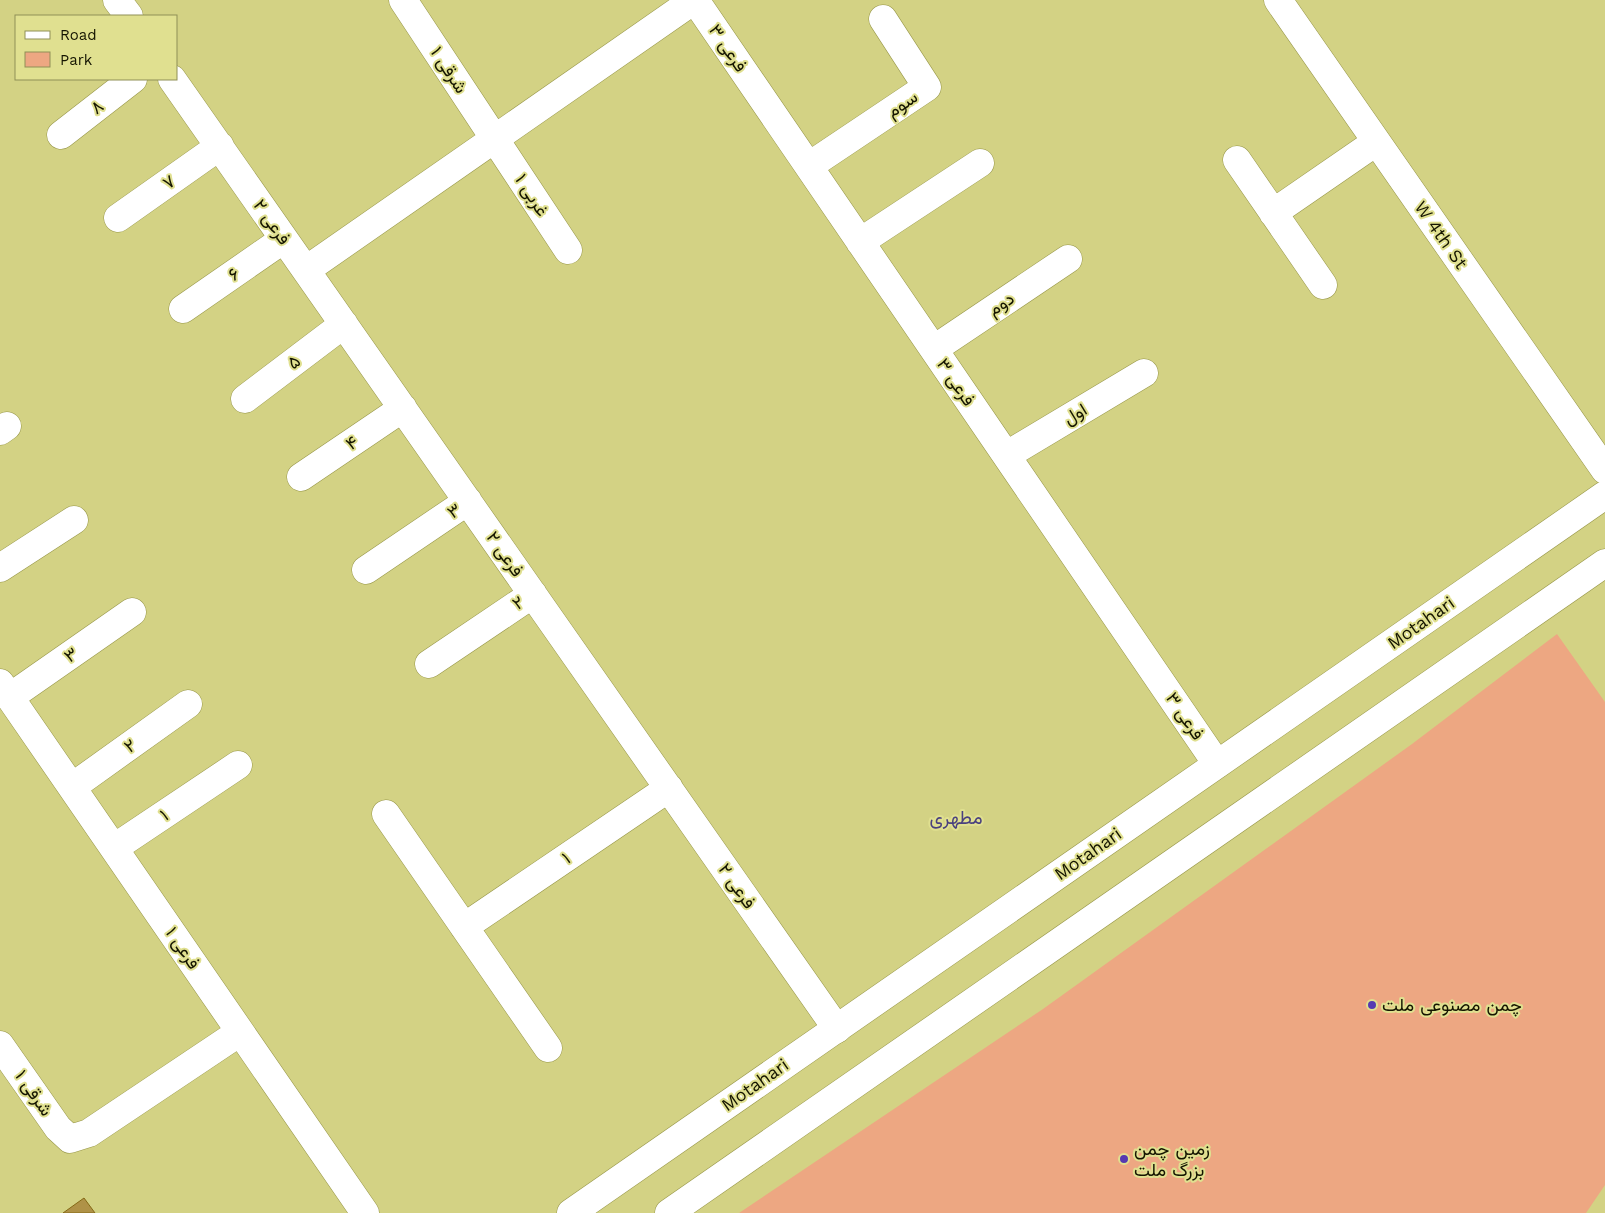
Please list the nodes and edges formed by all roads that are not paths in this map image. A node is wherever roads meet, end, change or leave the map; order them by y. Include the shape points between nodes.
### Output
1 (117, 0) edge
2 (403, 0) edge
3 (695, 0) edge
4 (1278, 0) edge
5 (128, 15) edge
6 (883, 19) dead end
7 (132, 80) edge
8 (173, 80) edge
9 (61, 135) dead end
10 (495, 139) junction
11 (1376, 142) junction
12 (220, 146) junction
13 (1237, 160) dead end
14 (980, 163) dead end
15 (809, 166) junction
16 (1273, 213) junction
17 (118, 218) dead end
18 (284, 238) junction
19 (860, 242) junction
20 (568, 250) dead end
21 (1068, 259) dead end
22 (306, 270) junction
23 (1323, 285) dead end
24 (183, 309) dead end
25 (344, 324) junction
26 (934, 350) junction
27 (1144, 372) dead end
28 (245, 399) dead end
29 (403, 408) junction
30 (1007, 455) junction
31 (1605, 470) edge
32 (301, 477) dead end
33 (1605, 495) edge
34 (468, 502) junction
35 (74, 520) dead end
36 (1605, 563) edge
37 (0, 568) edge
38 (366, 570) dead end
39 (533, 594) junction
40 (132, 612) dead end
41 (429, 664) dead end
42 (5, 690) edge
43 (188, 704) dead end
44 (1217, 764) junction
45 (238, 765) dead end
46 (72, 787) junction
47 (669, 788) junction
48 (386, 814) dead end
49 (114, 848) junction
50 (464, 927) junction
51 (837, 1029) junction
52 (240, 1032) junction
53 (0, 1045) edge
54 (548, 1048) dead end
55 (365, 1213) edge
56 (571, 1213) edge
57 (669, 1213) edge

1 - 5 street
2 - 10 street, ۱ شرقی
3 - 10 street
3 - 15 street, فرعی ۳
4 - 11 street, W 4th St
6 - 15 street, سوم via 927,86
7 - 9 street, ۸
8 - 12 street, فرعی ۲
10 - 20 street, ۱ غربی
10 - 22 street
11 - 16 street
11 - 31 street, W 4th St
12 - 17 street, ۷
12 - 18 street, فرعی ۲
13 - 16 street
14 - 19 street
15 - 19 street, فرعی ۳
16 - 23 street
18 - 22 street, فرعی ۲
18 - 24 street, ۶
19 - 26 street, فرعی ۳
21 - 26 street, دوم
22 - 25 street, فرعی ۲
25 - 28 street, ۵
25 - 29 street, فرعی ۲
26 - 30 street, فرعی ۳
27 - 30 street, اول
29 - 32 street, ۴
29 - 34 street, فرعی ۲
30 - 44 street, فرعی ۳
33 - 44 street, Motahari
34 - 38 street, ۳
34 - 39 street, فرعی ۲
35 - 37 street
36 - 57 street
39 - 41 street, ۲
39 - 47 street, فرعی ۲
40 - 42 street, ۳
42 - 46 street, فرعی ۱
43 - 46 street, ۲
44 - 51 street, Motahari
45 - 49 street, ۱
46 - 49 street, فرعی ۱
47 - 50 street, ۱
47 - 51 street, فرعی ۲
48 - 50 street
49 - 52 street, فرعی ۱
50 - 54 street
51 - 56 street, Motahari
52 - 53 street, ۱ شرقی via 89,1133 70,1138 58,1128
52 - 55 street, فرعی ۱

